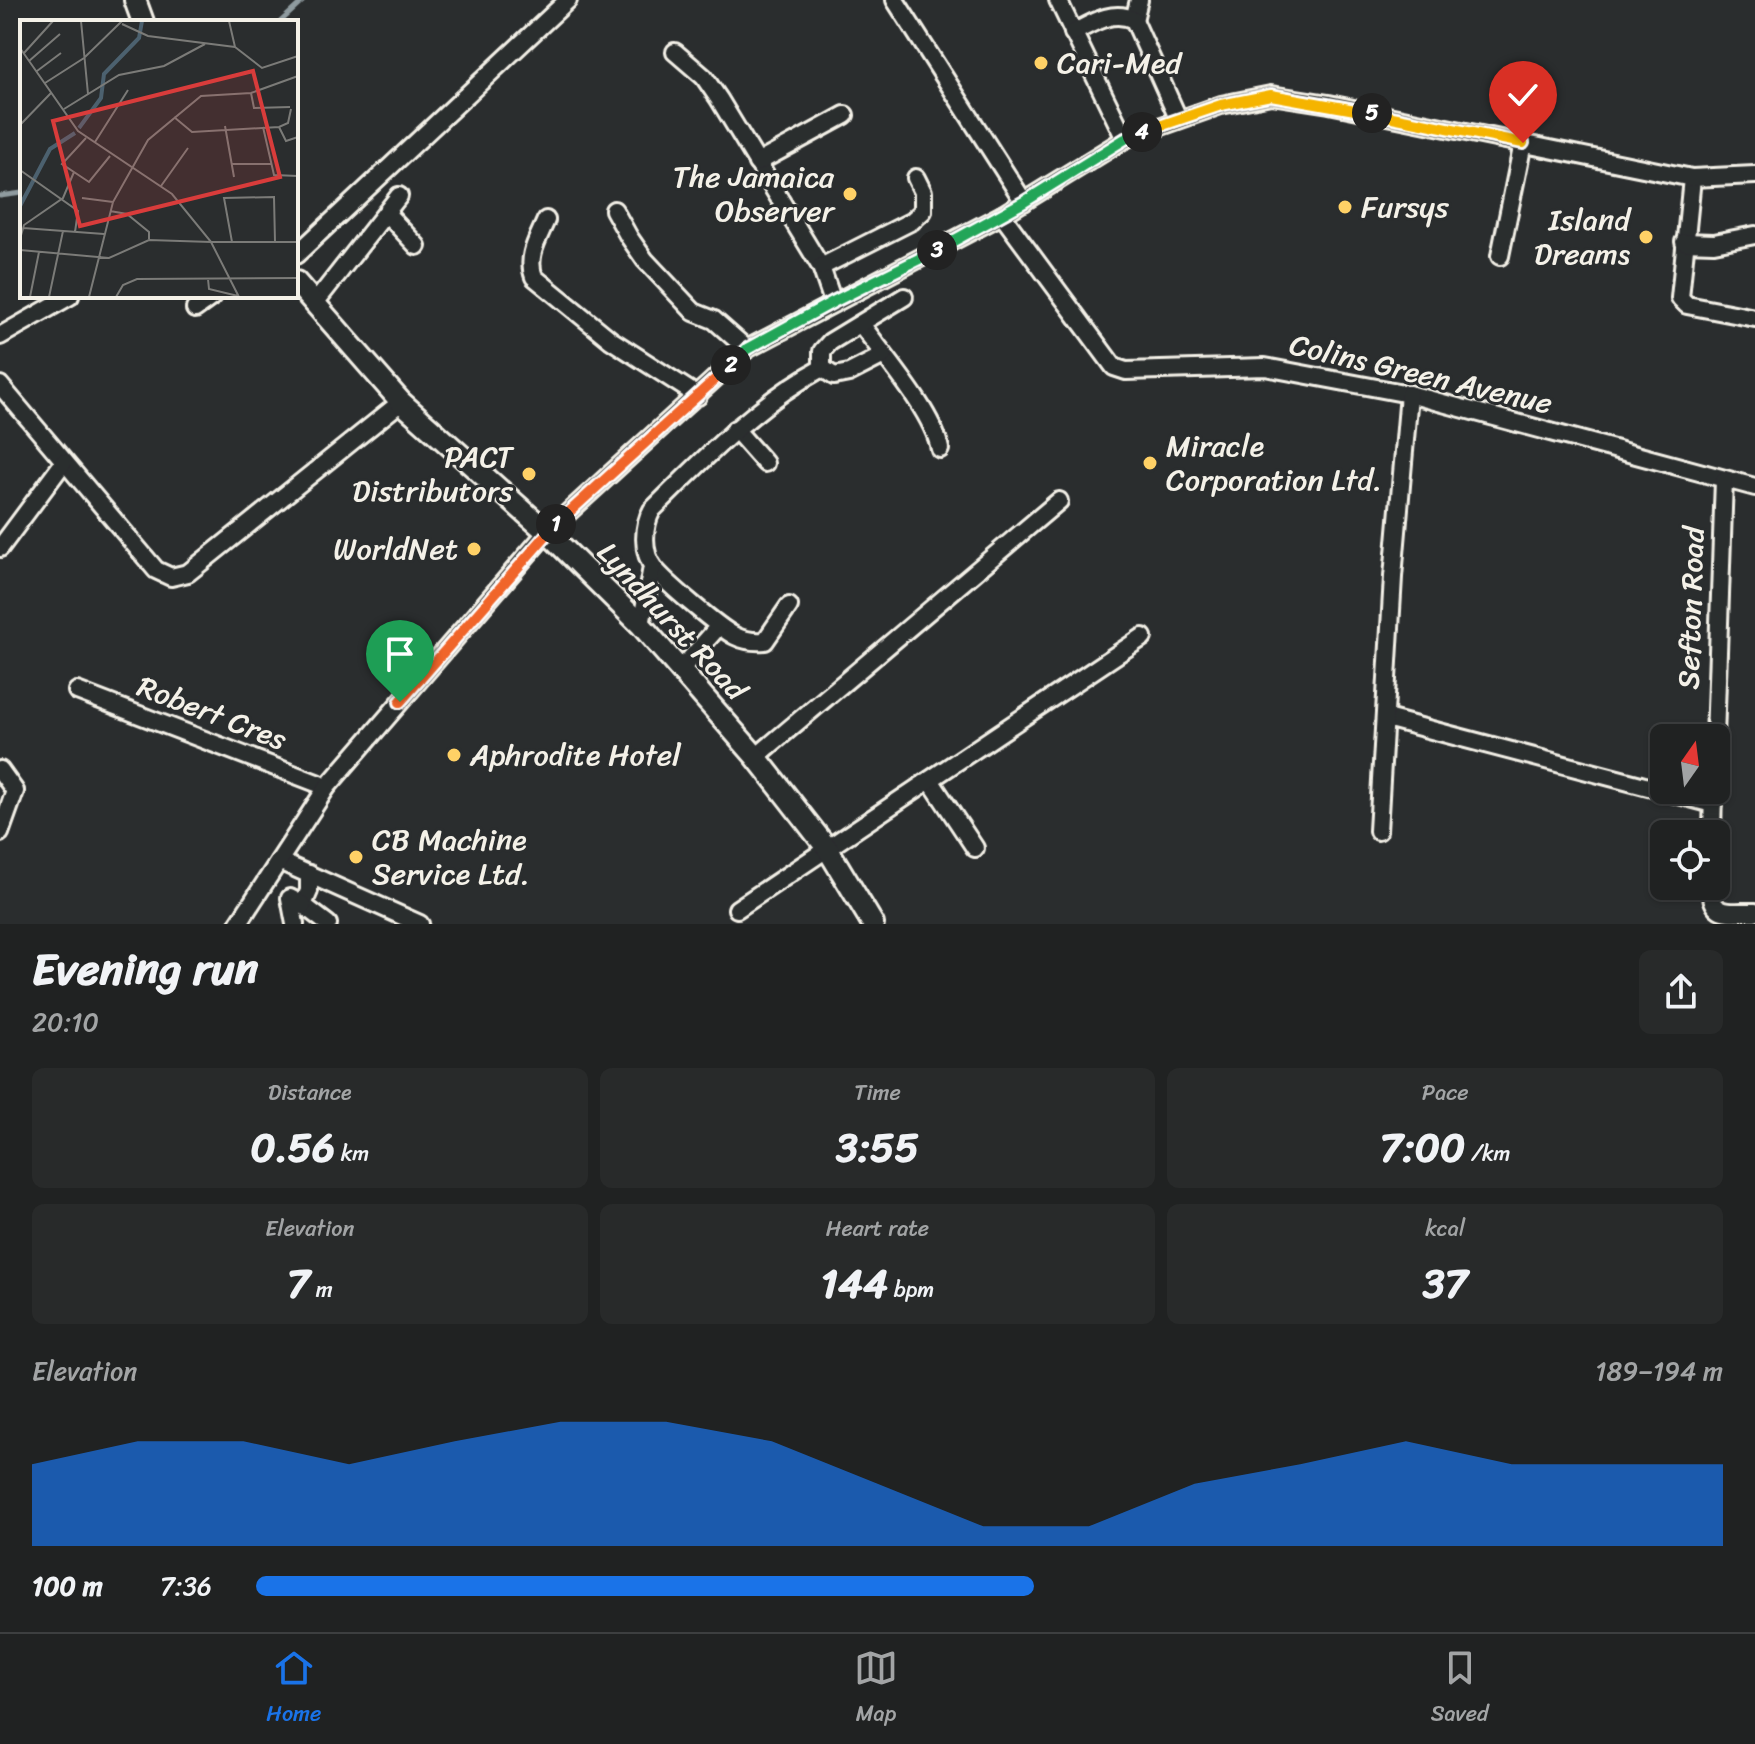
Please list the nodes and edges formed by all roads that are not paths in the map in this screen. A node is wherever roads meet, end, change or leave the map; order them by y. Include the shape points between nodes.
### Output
1 (135, 0) edge
2 (568, 0) edge
3 (895, 0) edge
4 (1058, 0) edge
5 (1139, 0) edge
6 (142, 20) edge
7 (1134, 20) junction
8 (1073, 33) junction
9 (675, 52) dead end
10 (845, 115) dead end
11 (1178, 118) junction
12 (1125, 139) junction
13 (1523, 143) junction
14 (757, 163) junction
15 (1755, 175) edge
16 (916, 178) dead end
17 (1692, 178) junction
18 (399, 196) dead end
19 (1024, 202) junction
20 (614, 210) dead end
21 (386, 213) junction
22 (1002, 215) junction
23 (546, 220) dead end
24 (1755, 235) edge
25 (1684, 242) junction
26 (417, 246) dead end
27 (298, 253) edge
28 (1500, 256) dead end
29 (821, 267) junction
30 (298, 284) edge
31 (904, 297) dead end
32 (66, 298) edge
33 (210, 298) edge
34 (833, 302) junction
35 (315, 303) junction
36 (195, 309) dead end
37 (1755, 318) edge
38 (861, 324) junction
39 (0, 336) edge
40 (747, 349) junction
41 (884, 355) junction
42 (822, 368) junction
43 (0, 385) edge
44 (1409, 394) junction
45 (698, 396) junction
46 (401, 402) junction
47 (735, 429) junction
48 (940, 449) dead end
49 (64, 462) junction
50 (765, 463) dead end
51 (1724, 480) junction
52 (1755, 487) edge
53 (1059, 501) dead end
54 (547, 532) junction
55 (0, 548) edge
56 (652, 567) junction
57 (789, 606) dead end
58 (641, 625) junction
59 (719, 626) junction
60 (1143, 637) dead end
61 (681, 669) junction
62 (77, 691) dead end
63 (1386, 718) junction
64 (1715, 724) edge
65 (756, 757) junction
66 (0, 770) edge
67 (930, 780) junction
68 (1650, 782) edge
69 (327, 787) junction
70 (1378, 831) dead end
71 (0, 833) edge
72 (827, 848) junction
73 (975, 848) dead end
74 (279, 861) junction
75 (309, 874) junction
76 (1711, 900) edge
77 (303, 905) junction
78 (737, 909) dead end
79 (1755, 912) edge
80 (238, 924) edge
81 (295, 924) edge
82 (328, 924) edge
83 (420, 924) edge
84 (873, 924) edge

1 - 6 main road
2 - 27 street
3 - 19 street
4 - 8 street
5 - 7 street
7 - 8 street via 1109,16
7 - 11 street
8 - 12 street
9 - 14 street via 704,77
10 - 14 street
11 - 12 street
11 - 13 street via 1271,95
12 - 19 street
13 - 17 street
13 - 28 street
14 - 29 street
15 - 17 street
16 - 29 street via 923,211
17 - 25 street
18 - 21 street
19 - 22 street
20 - 40 street via 645,260 694,312 714,320
21 - 26 street
21 - 35 street
22 - 34 street
22 - 44 street, Colins Green Avenue via 1114,367 1265,367
23 - 45 street via 531,255 534,277 611,340
24 - 25 street
25 - 37 street via 1682,302
29 - 34 street
30 - 35 main road, Lyndhurst Road
31 - 38 street
32 - 39 street
33 - 36 street
34 - 40 street
35 - 46 main road, Lyndhurst Road
38 - 41 street
38 - 42 street via 822,351
40 - 45 street
41 - 42 street via 849,373 834,376
41 - 48 street via 928,419
42 - 47 street
43 - 49 street
44 - 51 street, Colins Green Avenue
44 - 63 street
45 - 54 street
46 - 49 street via 180,576 156,570
46 - 54 main road, Lyndhurst Road
47 - 50 street
47 - 56 street via 652,510 644,533
49 - 55 street
51 - 52 street, Colins Green Avenue
51 - 64 street, Sefton Road
53 - 65 street
54 - 58 main road, Lyndhurst Road
54 - 69 street
56 - 58 street
56 - 59 street
57 - 59 street via 765,641 752,642
58 - 61 main road, Lyndhurst Road
59 - 61 street
60 - 67 street
61 - 65 main road, Lyndhurst Road
62 - 69 street, Robert Cres
63 - 68 street
63 - 70 street
65 - 72 main road, Lyndhurst Road
66 - 71 street via 15,791
67 - 72 street
67 - 73 street
69 - 74 street
72 - 78 street
72 - 84 main road, Lyndhurst Road
74 - 75 street
74 - 80 street
75 - 77 street
75 - 83 street
76 - 79 street via 1720,910
77 - 81 street via 290,898
77 - 82 street

